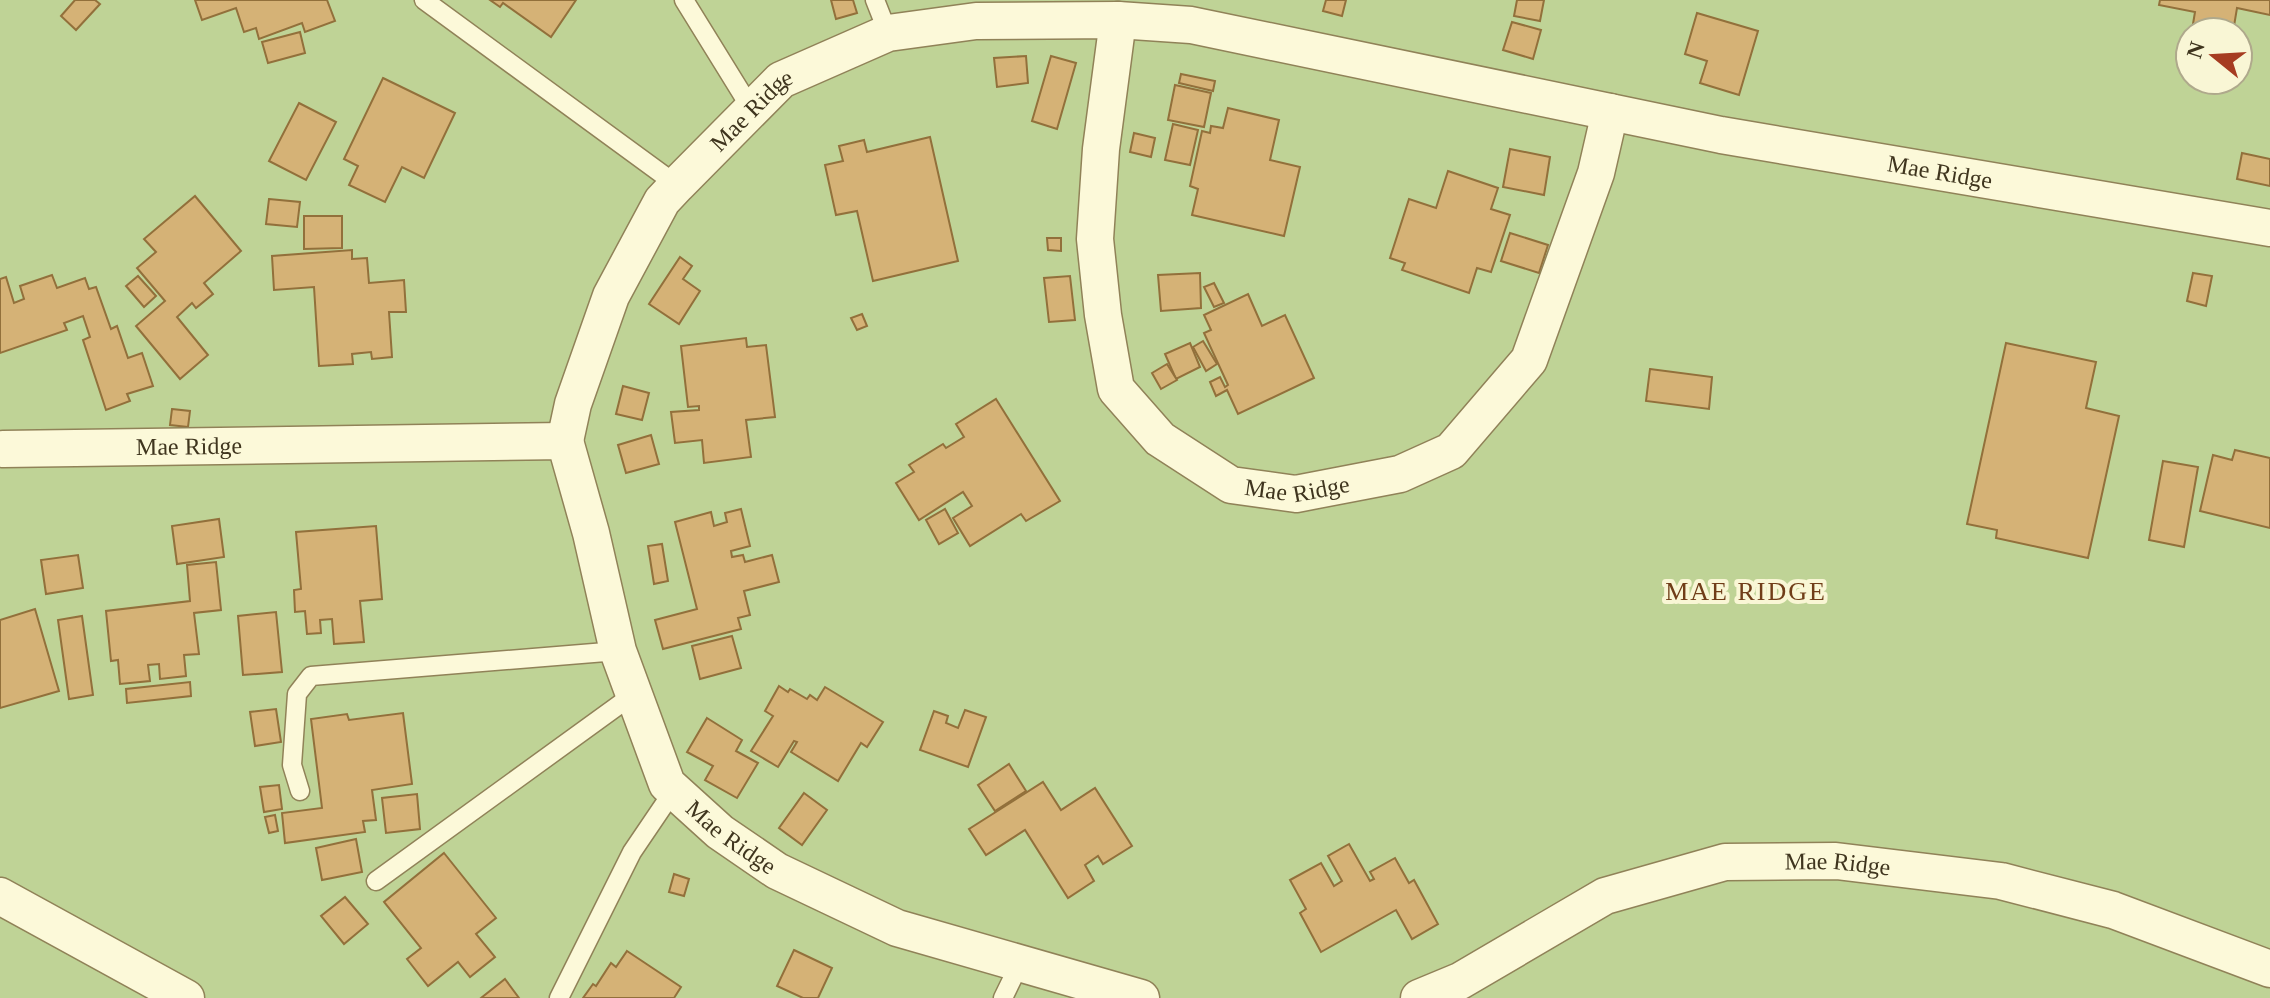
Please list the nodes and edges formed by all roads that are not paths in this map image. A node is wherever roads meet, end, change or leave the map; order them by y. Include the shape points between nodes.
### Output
1 (424, 0) edge
2 (684, 0) edge
3 (875, 0) edge
4 (1118, 20) junction
5 (888, 33) junction
6 (752, 110) junction
7 (1610, 112) junction
8 (677, 185) junction
9 (2270, 228) edge
10 (565, 441) junction
11 (3, 449) dead end
12 (618, 651) junction
13 (634, 694) junction
14 (674, 790) junction
15 (300, 791) dead end
16 (376, 881) dead end
17 (0, 896) edge
18 (1020, 963) junction
19 (2270, 969) edge
20 (186, 998) edge
21 (559, 998) edge
22 (1003, 998) edge
23 (1141, 998) edge
24 (1419, 998) edge

1 - 8 lane
2 - 6 lane
3 - 5 lane
4 - 5 street, Mae Ridge via 976,21
4 - 7 street, Mae Ridge via 1191,25
4 - 7 street, Mae Ridge via 1095,239 1116,389 1160,439 1231,485 1296,494 1400,474 1451,451 1529,360 1596,173
5 - 6 street, Mae Ridge via 781,80
6 - 8 street, Mae Ridge
7 - 9 street, Mae Ridge
8 - 10 street, Mae Ridge via 662,201 611,296
10 - 11 street, Mae Ridge
10 - 12 street, Mae Ridge
12 - 13 street, Mae Ridge
12 - 15 lane via 311,676 297,694 292,765
13 - 14 street, Mae Ridge via 667,784
13 - 16 lane
14 - 18 street, Mae Ridge via 720,832 777,871 897,928
14 - 21 lane via 632,852
17 - 20 street
18 - 22 lane
18 - 23 street, Mae Ridge
19 - 24 street, Mae Ridge via 2113,910 2001,881 1836,861 1725,862 1605,896 1460,981

